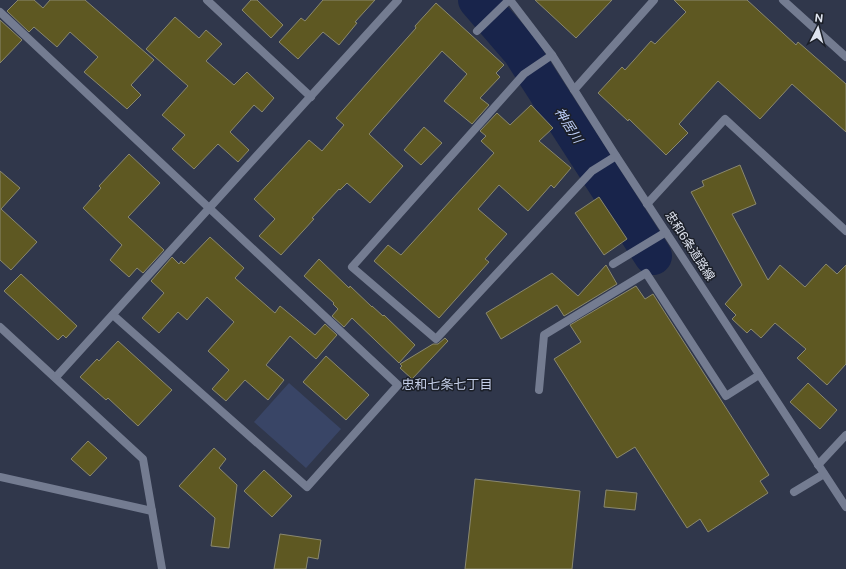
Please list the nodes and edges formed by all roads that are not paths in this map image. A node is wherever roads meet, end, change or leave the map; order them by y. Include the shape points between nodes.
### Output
1 (207, 0) edge
2 (398, 0) edge
3 (510, 0) edge
4 (654, 0) edge
5 (783, 0) edge
6 (0, 12) edge
7 (480, 28) dead end
8 (552, 55) junction
9 (846, 58) edge
10 (574, 90) junction
11 (311, 97) junction
12 (616, 156) junction
13 (647, 204) junction
14 (210, 208) junction
15 (846, 231) edge
16 (666, 232) junction
17 (613, 264) dead end
18 (113, 315) junction
19 (0, 327) edge
20 (759, 375) junction
21 (56, 377) junction
22 (538, 390) dead end
23 (846, 435) edge
24 (818, 465) junction
25 (824, 474) junction
26 (0, 477) edge
27 (794, 492) dead end
28 (846, 507) edge
29 (152, 511) junction
30 (162, 569) edge

1 - 11 street
2 - 11 street
3 - 7 street
3 - 8 street, 忠和6条道路線
4 - 10 street
5 - 9 street
6 - 14 street
8 - 10 street, 忠和6条道路線
8 - 12 street via 524,74 352,267 436,339 592,171
10 - 12 street, 忠和6条道路線
11 - 14 street
12 - 13 street, 忠和6条道路線
13 - 15 street via 725,119
13 - 16 street, 忠和6条道路線
14 - 18 street
14 - 18 street via 398,385 307,487
16 - 17 street
16 - 20 street, 忠和6条道路線
18 - 21 street
19 - 21 street
20 - 22 street via 726,396 646,273 544,335
20 - 24 street, 忠和6条道路線
21 - 29 street via 143,459
23 - 24 street
24 - 25 street, 忠和6条道路線
25 - 27 street
25 - 28 street, 忠和6条道路線
26 - 29 street
29 - 30 street

